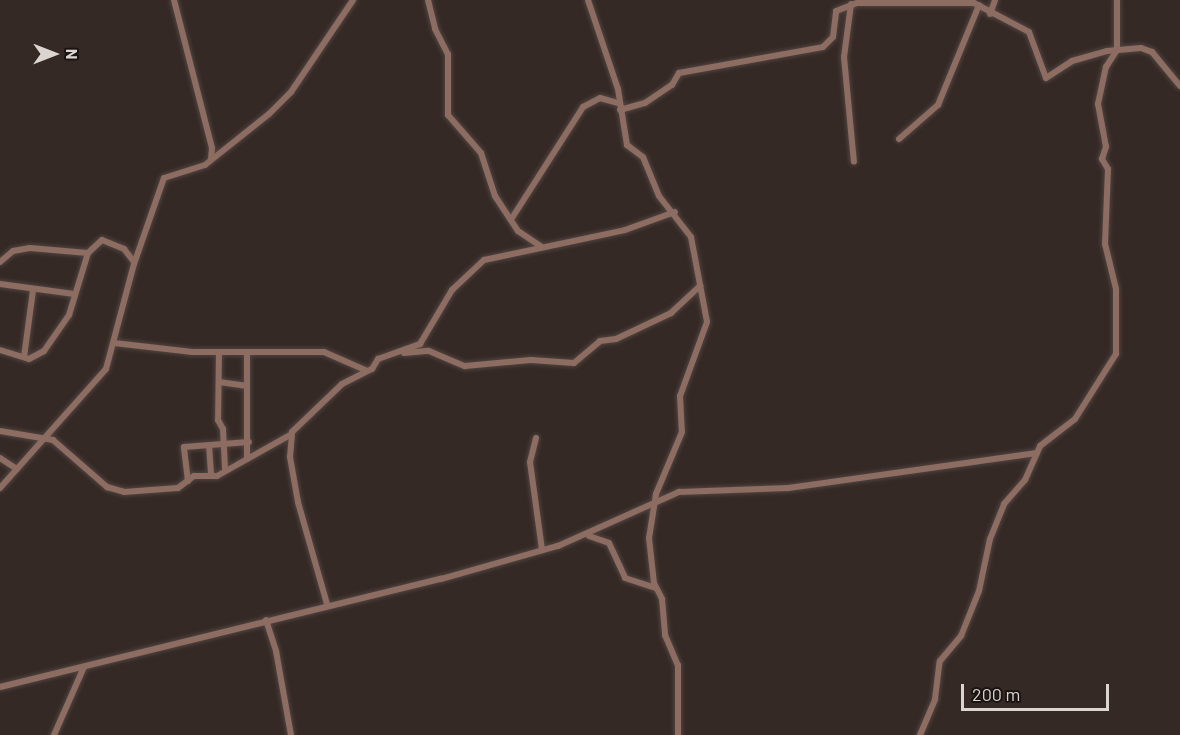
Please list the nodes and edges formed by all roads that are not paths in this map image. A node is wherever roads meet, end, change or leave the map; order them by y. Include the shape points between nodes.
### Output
1 (174, 0) edge
2 (353, 0) edge
3 (428, 0) edge
4 (588, 0) edge
5 (995, 0) edge
6 (1117, 0) edge
7 (851, 4) junction
8 (979, 5) junction
9 (990, 14) junction
10 (1117, 50) junction
11 (1180, 86) edge
12 (619, 106) junction
13 (899, 139) dead end
14 (211, 160) junction
15 (854, 162) dead end
16 (675, 212) junction
17 (512, 218) junction
18 (540, 246) junction
19 (88, 253) junction
20 (0, 262) edge
21 (134, 264) junction
22 (0, 284) edge
23 (700, 286) junction
24 (33, 290) junction
25 (74, 294) junction
26 (114, 343) junction
27 (0, 350) edge
28 (219, 352) junction
29 (247, 353) junction
30 (400, 353) junction
31 (24, 357) junction
32 (365, 370) junction
33 (219, 382) junction
34 (246, 386) junction
35 (0, 431) edge
36 (291, 435) junction
37 (44, 437) junction
38 (536, 438) dead end
39 (249, 442) junction
40 (222, 444) junction
41 (209, 445) junction
42 (1036, 453) junction
43 (0, 458) edge
44 (223, 458) junction
45 (209, 459) junction
46 (247, 459) junction
47 (17, 469) junction
48 (225, 469) junction
49 (211, 476) junction
50 (188, 481) junction
51 (0, 488) edge
52 (655, 504) junction
53 (589, 535) junction
54 (542, 550) junction
55 (656, 588) junction
56 (327, 604) junction
57 (266, 620) junction
58 (84, 668) junction
59 (1, 685) edge
60 (54, 735) edge
61 (291, 735) edge
62 (678, 735) edge
63 (920, 735) edge

1 - 14 street via 212,148
2 - 14 street via 291,93
3 - 17 street via 435,29 448,54 448,115 481,153 495,196
4 - 12 street via 618,88
5 - 9 street
6 - 10 street
7 - 8 street
7 - 12 street via 836,11 833,37 823,47 679,73 672,85 642,105
7 - 15 street via 844,57
8 - 9 street
8 - 13 street via 938,105
9 - 10 street via 1029,32 1046,78 1067,63
10 - 11 street via 1149,49
10 - 42 street via 1106,67 1098,104 1106,147 1102,159 1108,169 1105,244 1116,289 1117,349 1081,412 1045,440
12 - 16 street via 627,145 643,158 659,196
12 - 17 street via 600,98 583,107
14 - 21 street via 189,172 164,178
16 - 18 street via 625,230
16 - 23 street via 691,237
17 - 18 street via 521,234
18 - 30 street via 478,265 453,290 420,344
19 - 20 street via 30,248 13,251
19 - 21 street via 96,242 108,240 129,253
19 - 25 street
21 - 26 street
22 - 24 street
23 - 30 street via 671,313 616,339 600,341 574,363 531,360 465,366 429,351
23 - 52 street via 706,330 680,396 682,432
24 - 25 street
24 - 31 street
25 - 31 street via 69,315 44,351
26 - 28 street
26 - 37 street via 94,387
27 - 31 street
28 - 29 street
28 - 33 street
29 - 32 street via 324,352
29 - 34 street
30 - 32 street via 380,358
32 - 36 street via 342,384
33 - 34 street
33 - 40 street
34 - 39 street
35 - 37 street
36 - 46 street
36 - 56 street via 298,502
37 - 47 street
37 - 50 street via 68,450 112,490 162,490
38 - 54 street via 530,462
39 - 40 street
39 - 46 street
40 - 41 street
40 - 44 street
41 - 45 street
41 - 50 street via 183,448
42 - 52 street via 788,488 686,491
42 - 63 street via 996,525 979,591 961,636 940,661 935,699
43 - 47 street
44 - 45 street
44 - 48 street
45 - 49 street
46 - 48 street
47 - 51 street
48 - 49 street
49 - 50 street
52 - 53 street
52 - 55 street via 649,541
53 - 54 street
53 - 55 street via 609,543 625,578
54 - 56 street via 441,579
55 - 62 street via 678,665
56 - 57 street
57 - 58 street
57 - 61 street via 276,651
58 - 59 street
58 - 60 street

